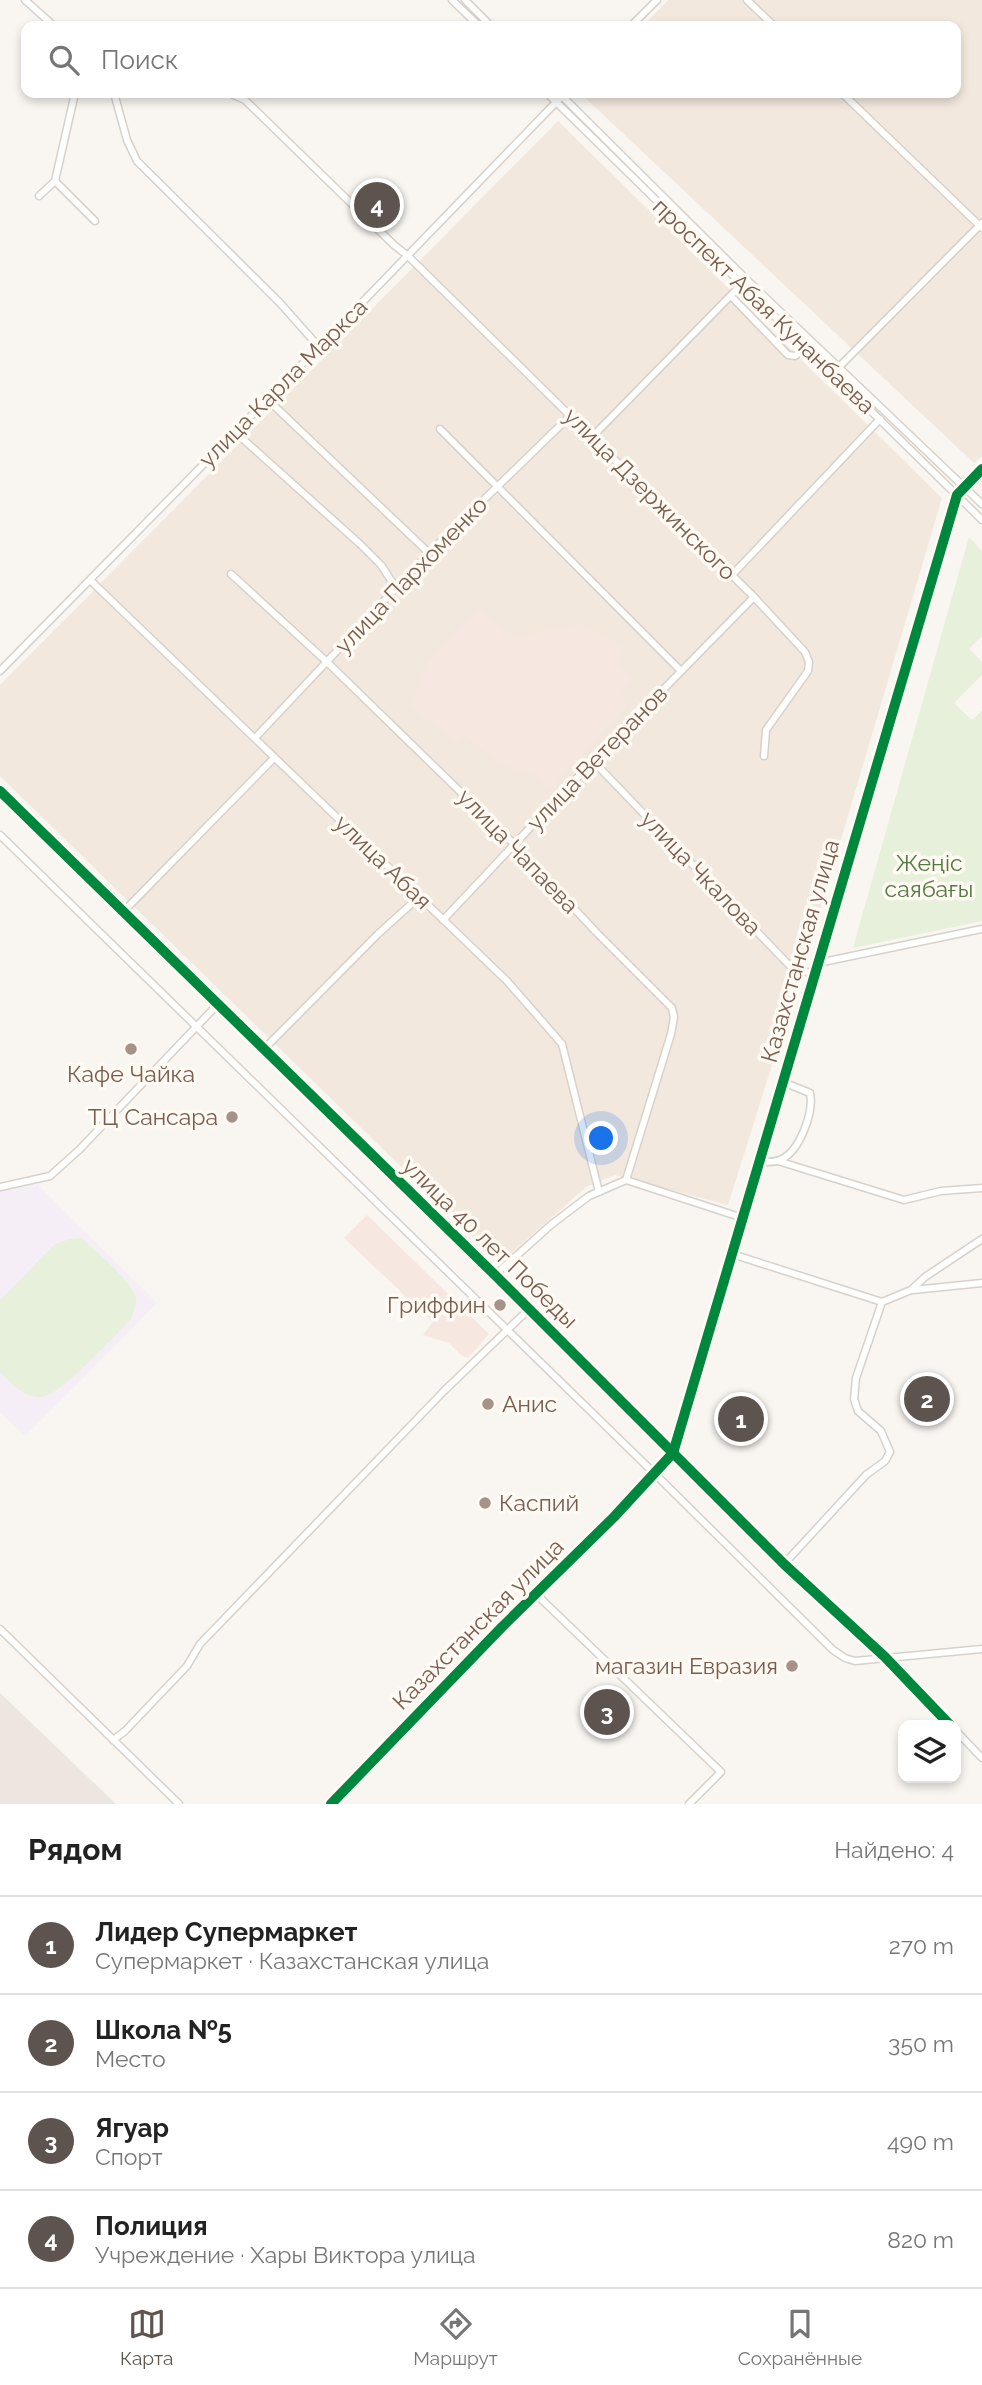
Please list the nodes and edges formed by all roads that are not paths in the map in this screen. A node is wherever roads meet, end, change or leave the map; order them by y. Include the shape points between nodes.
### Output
1 (25, 0) edge
2 (452, 0) edge
3 (465, 0) edge
4 (657, 0) edge
5 (747, 0) edge
6 (48, 21) edge
7 (474, 21) edge
8 (486, 21) edge
9 (636, 21) edge
10 (769, 21) edge
11 (74, 98) edge
12 (115, 98) edge
13 (240, 98) edge
14 (552, 98) edge
15 (559, 98) edge
16 (566, 98) edge
17 (847, 98) edge
18 (556, 102) junction
19 (55, 181) junction
20 (39, 196) dead end
21 (95, 221) dead end
22 (981, 225) edge
23 (408, 256) junction
24 (744, 281) junction
25 (731, 296) junction
26 (319, 347) junction
27 (806, 347) junction
28 (838, 368) junction
29 (267, 399) junction
30 (571, 415) junction
31 (880, 419) junction
32 (440, 429) dead end
33 (235, 432) junction
34 (592, 437) junction
35 (982, 469) edge
36 (499, 486) junction
37 (965, 487) junction
38 (957, 495) junction
39 (982, 504) edge
40 (982, 520) edge
41 (429, 553) junction
42 (231, 574) dead end
43 (732, 575) junction
44 (90, 580) junction
45 (396, 588) junction
46 (754, 597) junction
47 (327, 662) junction
48 (0, 670) edge
49 (681, 671) junction
50 (255, 738) junction
51 (764, 756) dead end
52 (274, 758) junction
53 (593, 761) junction
54 (0, 791) edge
55 (0, 835) edge
56 (514, 844) junction
57 (419, 897) junction
58 (123, 912) junction
59 (443, 920) junction
60 (982, 929) edge
61 (818, 963) junction
62 (815, 975) junction
63 (217, 1005) junction
64 (196, 1026) junction
65 (263, 1050) junction
66 (783, 1082) junction
67 (778, 1161) junction
68 (759, 1162) junction
69 (626, 1180) junction
70 (0, 1187) edge
71 (982, 1188) edge
72 (599, 1192) junction
73 (743, 1218) junction
74 (982, 1239) edge
75 (732, 1254) junction
76 (495, 1275) junction
77 (982, 1283) edge
78 (911, 1290) junction
79 (883, 1302) junction
80 (529, 1309) junction
81 (508, 1330) junction
82 (673, 1453) junction
83 (656, 1474) junction
84 (784, 1564) junction
85 (537, 1595) junction
86 (0, 1629) edge
87 (982, 1649) edge
88 (885, 1657) junction
89 (945, 1720) edge
90 (961, 1736) edge
91 (113, 1740) junction
92 (982, 1758) edge
93 (179, 1804) edge
94 (331, 1804) edge
95 (689, 1804) edge

1 - 6 street
2 - 7 street
3 - 8 street
4 - 9 street
5 - 10 street
11 - 19 street
12 - 26 street via 137,161
13 - 23 street, улица Дзержинского
14 - 18 street, проспект Абая Кунанбаева
15 - 18 street, улица Карла Маркса
16 - 24 street, проспект Абая Кунанбаева
17 - 22 street
18 - 23 street, улица Карла Маркса
18 - 24 street, проспект Абая Кунанбаева
19 - 20 street
19 - 21 street
22 - 28 street
23 - 26 street, улица Карла Маркса
23 - 30 street, улица Дзержинского
24 - 25 street
24 - 27 street, проспект Абая Кунанбаева
24 - 28 street, проспект Абая Кунанбаева
25 - 27 street via 788,355 795,356
25 - 34 street
26 - 29 street, улица Карла Маркса
27 - 31 street, проспект Абая Кунанбаева
28 - 37 street, проспект Абая Кунанбаева
29 - 33 street, улица Карла Маркса
29 - 41 street
30 - 34 street, улица Дзержинского
30 - 36 street, улица Пархоменко
31 - 38 street, проспект Абая Кунанбаева
31 - 43 street
32 - 36 street
33 - 44 street, улица Карла Маркса
33 - 45 street via 360,544
34 - 43 street, улица Дзержинского
35 - 37 street, Казахстанская улица
36 - 41 street, улица Пархоменко
36 - 49 street
37 - 38 street, Казахстанская улица
37 - 39 street, проспект Абая Кунанбаева
38 - 40 street, проспект Абая Кунанбаева
38 - 61 street, Казахстанская улица
41 - 45 street, улица Пархоменко
42 - 47 street, улица Чапаева
43 - 46 street, улица Дзержинского
44 - 48 street, улица Карла Маркса
44 - 50 street, улица Абая
45 - 47 street, улица Пархоменко
46 - 49 street, улица Ветеранов
46 - 51 street, улица Дзержинского via 810,662 766,730
47 - 50 street, улица Пархоменко
47 - 56 street, улица Чапаева
49 - 53 street, улица Ветеранов
50 - 52 street, улица Абая
52 - 57 street, улица Абая
52 - 58 street
53 - 56 street, улица Ветеранов
53 - 62 street, улица Чкалова via 789,965
54 - 58 street, улица 40 лет Победы
55 - 64 street
56 - 59 street, улица Ветеранов
56 - 69 street, улица Чапаева via 672,1008 671,1034
57 - 59 street, улица Абая
57 - 65 street
58 - 63 street, улица 40 лет Победы
59 - 72 street, улица Абая via 507,981 562,1044
60 - 61 street
61 - 62 street, Казахстанская улица
62 - 66 street, Казахстанская улица
63 - 64 street
63 - 65 street, улица 40 лет Победы
64 - 70 street via 50,1177
64 - 81 street
65 - 76 street, улица 40 лет Победы
66 - 67 street via 805,1089 811,1100 799,1140
66 - 68 street, Казахстанская улица
67 - 68 street
67 - 71 street via 904,1200
68 - 73 street, Казахстанская улица
69 - 72 street
69 - 73 street
72 - 76 street via 552,1224
73 - 75 street, Казахстанская улица
74 - 78 street
75 - 79 street
75 - 82 street, Казахстанская улица
76 - 80 street, улица 40 лет Победы
77 - 78 street
78 - 79 street
79 - 84 street via 853,1399 858,1411 881,1431 890,1452
80 - 81 street
80 - 82 street, улица 40 лет Победы
81 - 83 street
81 - 91 street via 359,1478
82 - 83 street, Казахстанская улица
82 - 84 street, улица 40 лет Победы
83 - 85 street, Казахстанская улица
83 - 88 street via 833,1650 855,1661
84 - 88 street, улица 40 лет Победы
85 - 94 street, Казахстанская улица
85 - 95 street via 721,1772
86 - 91 street
87 - 88 street
88 - 89 street, улица 40 лет Победы
90 - 92 street
91 - 93 street

